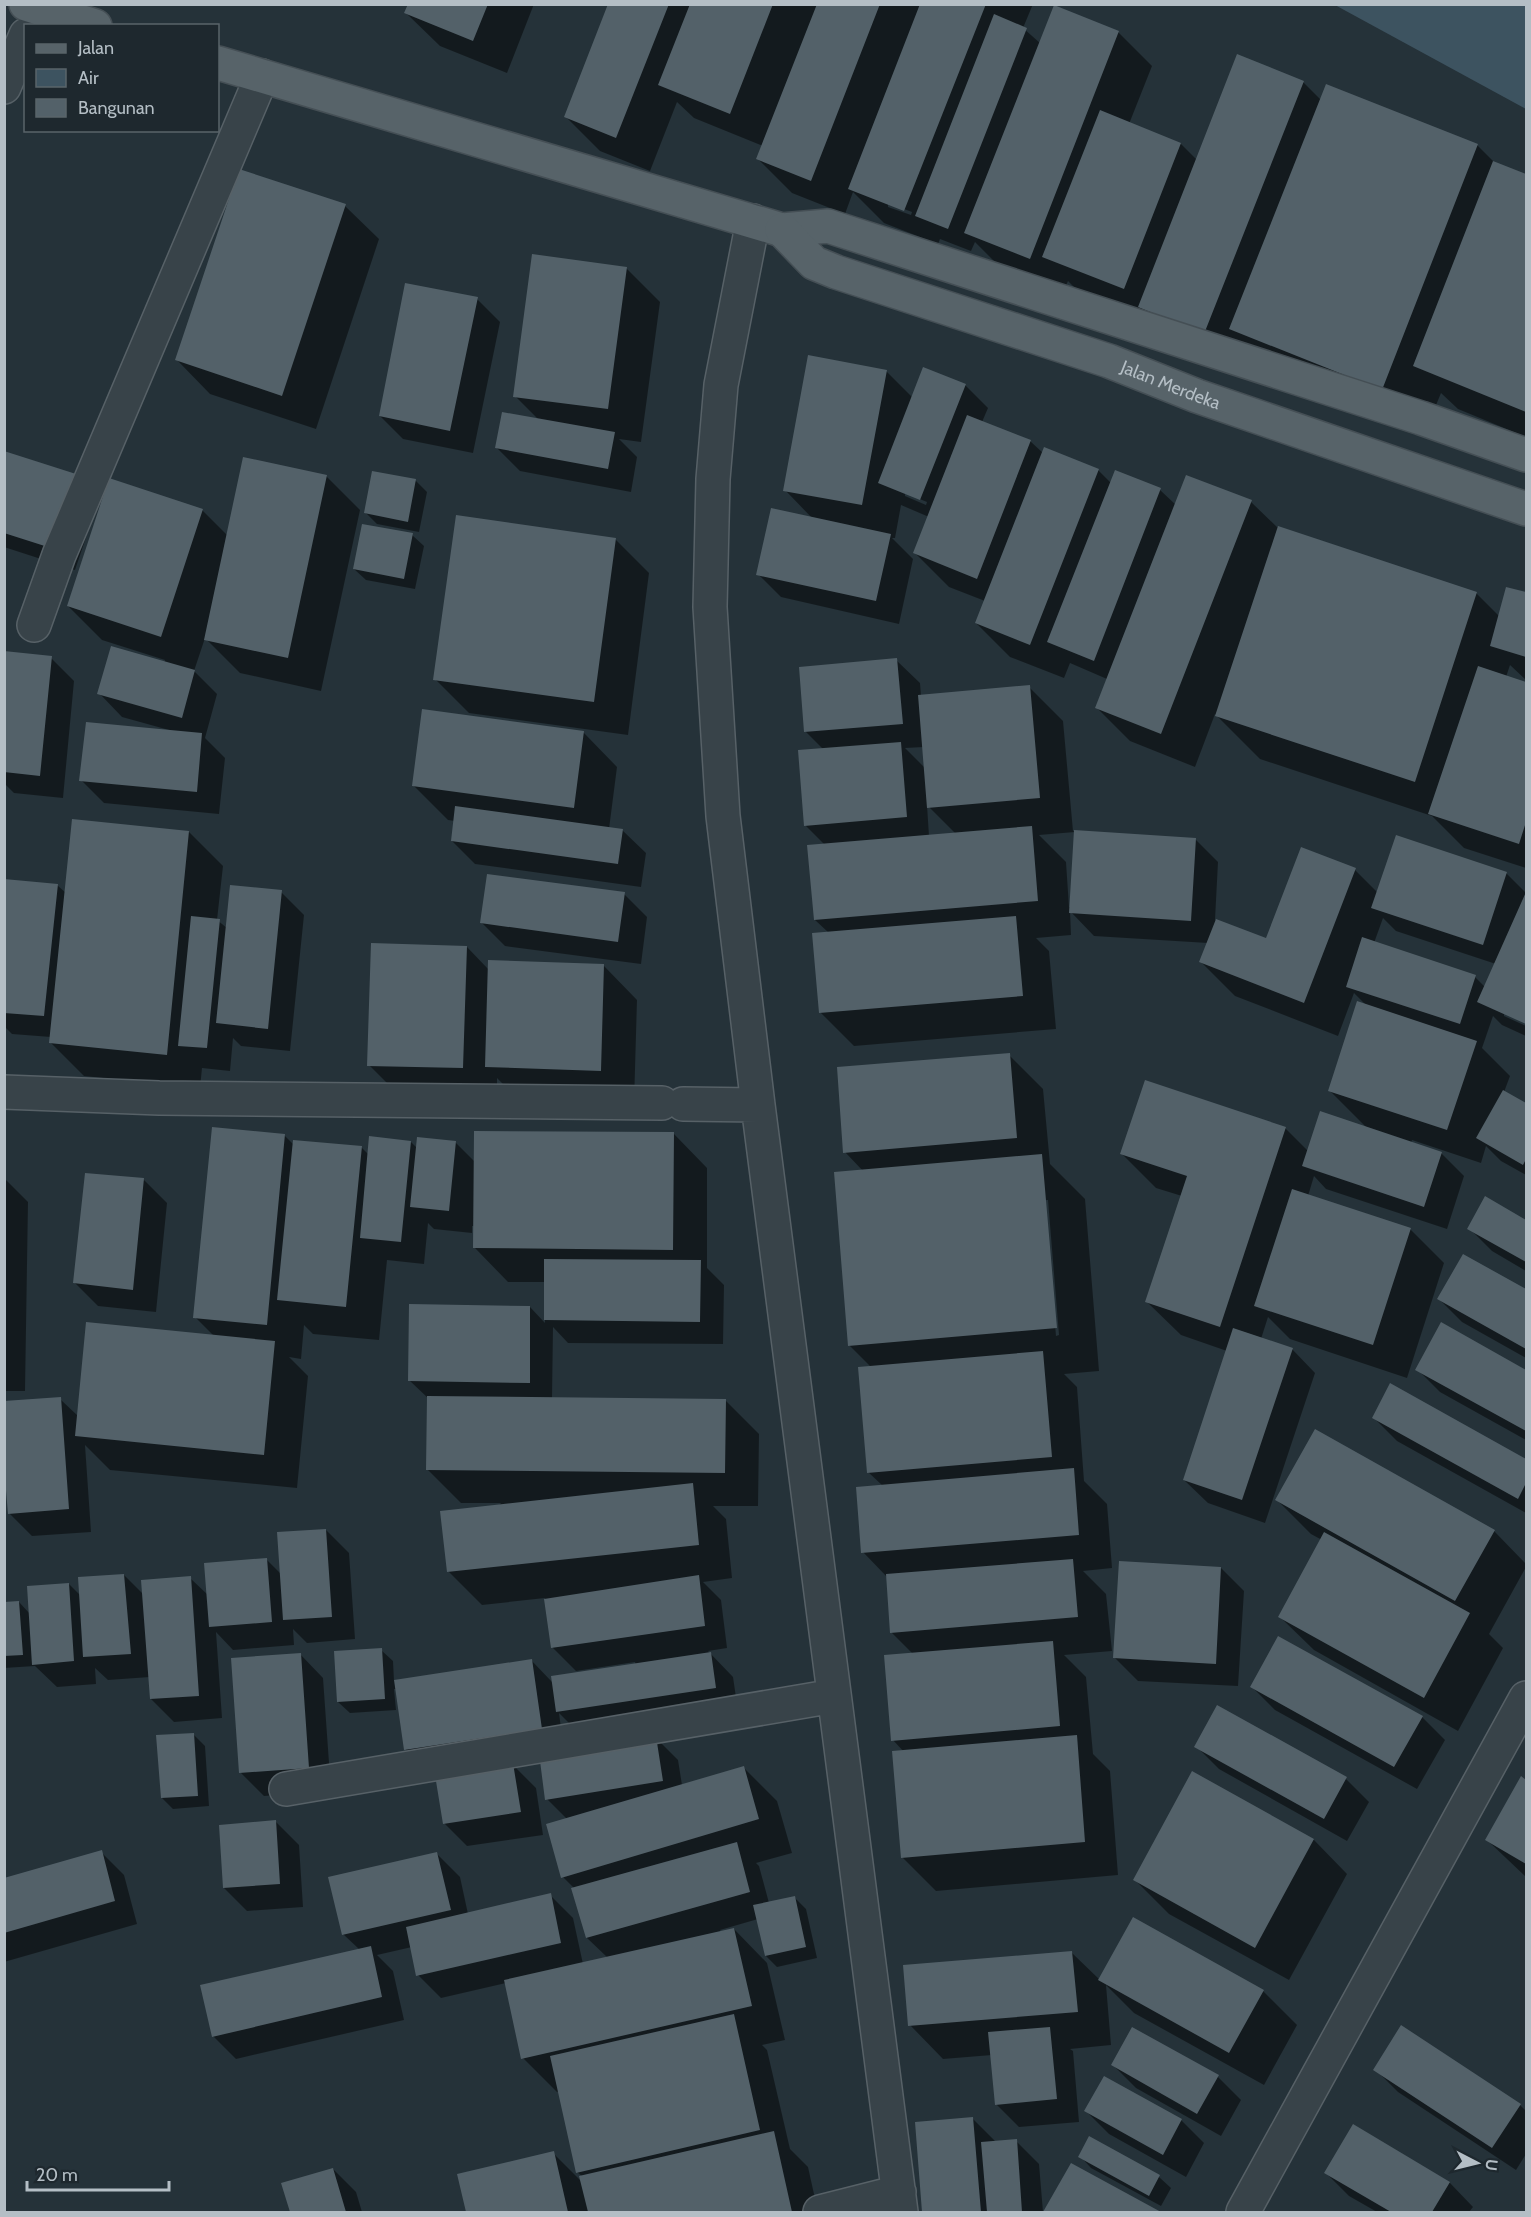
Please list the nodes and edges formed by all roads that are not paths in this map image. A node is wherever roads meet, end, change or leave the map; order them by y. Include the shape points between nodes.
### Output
1 (29, 18) edge
2 (78, 24) edge
3 (24, 32) edge
4 (219, 63) edge
5 (262, 76) junction
6 (4, 87) edge
7 (767, 225) junction
8 (1125, 321) junction
9 (1108, 361) junction
10 (1527, 455) edge
11 (1527, 509) edge
12 (34, 625) dead end
13 (4, 1092) edge
14 (758, 1105) junction
15 (834, 1696) junction
16 (1527, 1698) edge
17 (286, 1789) dead end
18 (900, 2202) edge
19 (819, 2212) edge
20 (1244, 2212) edge

1 - 2 main road
3 - 6 street
4 - 5 main road
5 - 7 main road
5 - 12 street via 59,555
7 - 8 main road via 828,226
7 - 9 main road, Jalan Merdeka via 814,263
7 - 14 street via 721,386 713,479 710,607 723,816
8 - 9 main road
8 - 10 main road
9 - 11 main road, Jalan Merdeka via 1197,396
13 - 14 street via 159,1098
14 - 15 street
15 - 17 street
15 - 18 street
16 - 20 street
18 - 19 street

